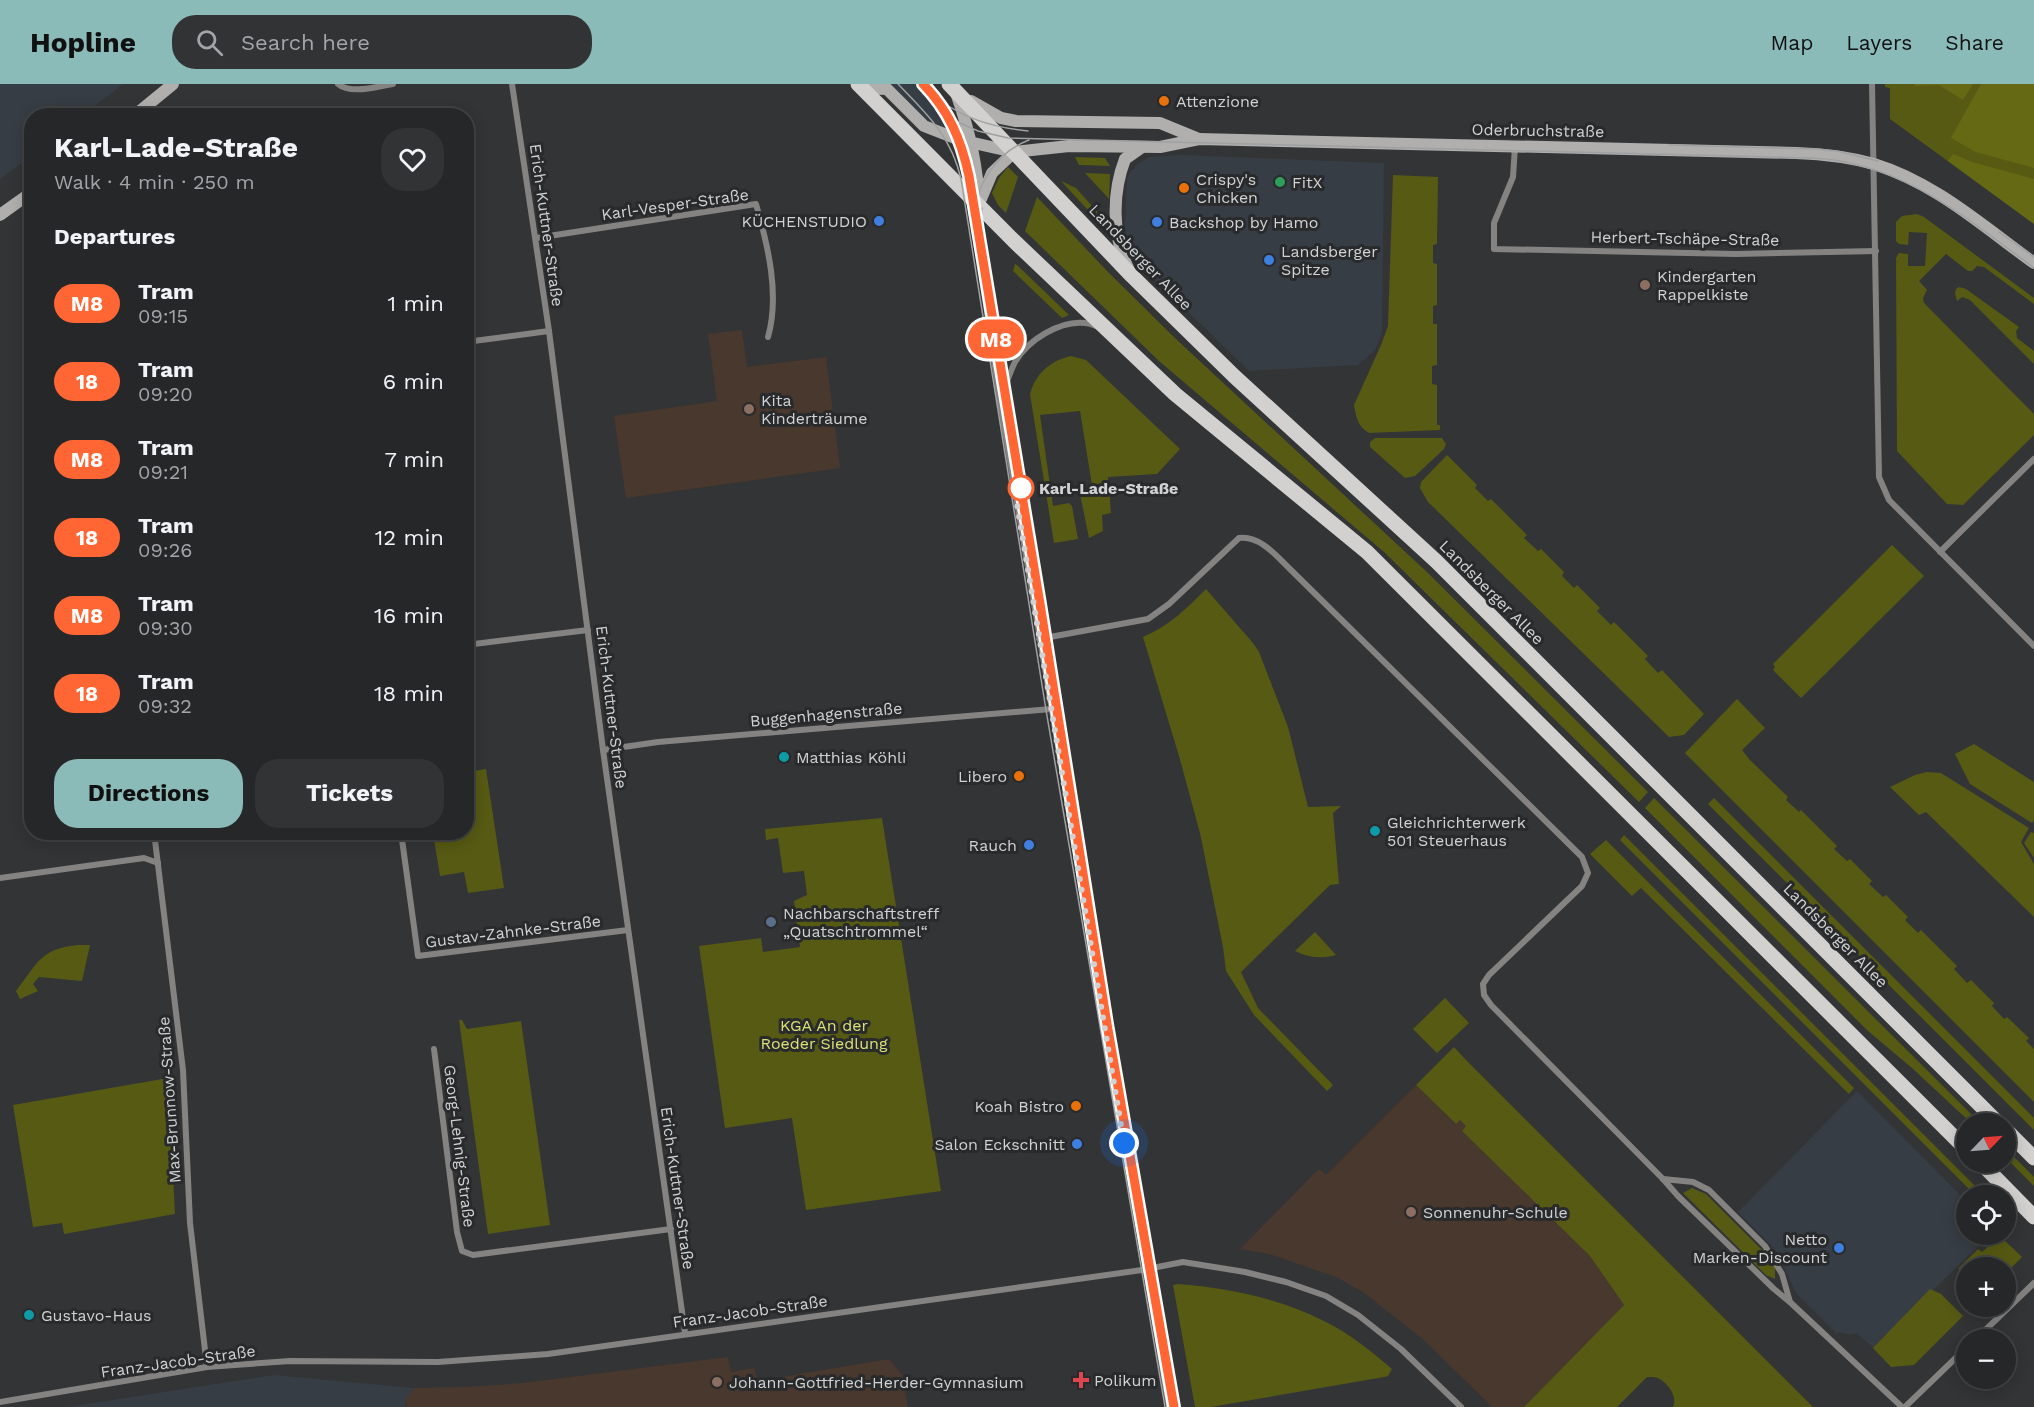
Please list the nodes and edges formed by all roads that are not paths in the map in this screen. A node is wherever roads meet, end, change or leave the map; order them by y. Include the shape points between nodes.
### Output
1 (173, 84) edge
2 (338, 84) edge
3 (393, 84) edge
4 (512, 84) edge
5 (1872, 84) edge
6 (860, 86) edge
7 (952, 87) edge
8 (144, 108) edge
9 (1199, 139) junction
10 (970, 142) junction
11 (1515, 146) junction
12 (1142, 147) junction
13 (1014, 152) junction
14 (1874, 165) junction
15 (24, 198) edge
16 (979, 206) junction
17 (0, 215) edge
18 (536, 238) junction
19 (1876, 251) junction
20 (2034, 263) edge
21 (1132, 276) junction
22 (1106, 329) junction
23 (549, 331) junction
24 (768, 337) dead end
25 (474, 341) edge
26 (1000, 401) junction
27 (2034, 459) edge
28 (1940, 552) junction
29 (588, 630) junction
30 (1039, 639) junction
31 (474, 644) edge
32 (2034, 646) edge
33 (1052, 709) junction
34 (603, 750) junction
35 (155, 840) edge
36 (402, 840) edge
37 (158, 863) junction
38 (0, 878) edge
39 (628, 930) junction
40 (434, 1048) dead end
41 (1988, 1113) edge
42 (1956, 1139) edge
43 (2016, 1140) edge
44 (2034, 1158) edge
45 (1991, 1173) edge
46 (1663, 1179) junction
47 (2034, 1217) edge
48 (671, 1228) junction
49 (1146, 1270) junction
50 (2034, 1283) edge
51 (1791, 1303) junction
52 (1986, 1329) edge
53 (685, 1333) junction
54 (1956, 1357) edge
55 (207, 1367) junction
56 (0, 1402) edge
57 (1169, 1407) edge
58 (1461, 1407) edge
59 (1903, 1407) edge

1 - 8 street
2 - 3 street via 356,89
4 - 18 street, Erich-Kuttner-Straße
5 - 14 street
6 - 10 street, Oderbruchstraße via 887,89 924,126
6 - 16 main road
7 - 9 street, Oderbruchstraße via 982,108 1016,121 1160,123
7 - 10 street
7 - 13 main road, Landsberger Allee
9 - 11 street, Oderbruchstraße
9 - 12 street, Oderbruchstraße
10 - 13 street, Oderbruchstraße
10 - 16 street
11 - 14 street, Oderbruchstraße via 1819,154
11 - 19 street, Herbert-Tschäpe-Straße via 1514,177 1494,223 1494,249 1736,254
12 - 13 street, Oderbruchstraße via 1070,146
12 - 21 street via 1125,159 1118,184 1116,228 1122,256
13 - 16 street via 990,177
13 - 21 main road, Landsberger Allee
14 - 19 street
14 - 20 street, Oderbruchstraße via 1948,200
15 - 17 street
16 - 22 main road
16 - 26 street via 975,236
18 - 23 street, Erich-Kuttner-Straße
18 - 24 street, Karl-Vesper-Straße via 756,204 774,298
19 - 28 street via 1879,477 1889,500
21 - 41 main road, Landsberger Allee via 1234,376 1436,561
22 - 26 street via 1084,323 1062,325 1038,338 1015,362
22 - 42 main road via 1175,394 1367,552
23 - 25 street
23 - 29 street, Erich-Kuttner-Straße
26 - 30 street
27 - 28 street
28 - 32 street
29 - 31 street
29 - 34 street, Erich-Kuttner-Straße
30 - 33 street
30 - 46 street via 1148,619 1239,538 1257,540 1582,857 1588,873 1582,886 1489,975 1483,984 1484,995
33 - 34 street, Buggenhagenstraße via 658,741
33 - 49 street
34 - 39 street, Erich-Kuttner-Straße
35 - 37 street, Max-Brunnow-Straße
36 - 39 street, Gustav-Zahnke-Straße via 418,956
37 - 38 street via 144,858
37 - 55 street, Max-Brunnow-Straße via 183,1070 190,1223
39 - 48 street, Erich-Kuttner-Straße
40 - 48 street, Georg-Lehnig-Straße via 462,1251 473,1255
43 - 44 main road
45 - 47 main road
46 - 51 street via 1715,1234
46 - 51 street via 1693,1182 1709,1190 1765,1246 1782,1274
48 - 53 street, Erich-Kuttner-Straße
49 - 53 street, Franz-Jacob-Straße
49 - 57 street
49 - 58 street, Franz-Jacob-Straße via 1183,1262 1245,1272 1326,1296 1401,1349
50 - 52 street
51 - 59 street
53 - 55 street, Franz-Jacob-Straße via 548,1354 438,1362 290,1361
54 - 59 street
55 - 56 street, Franz-Jacob-Straße

